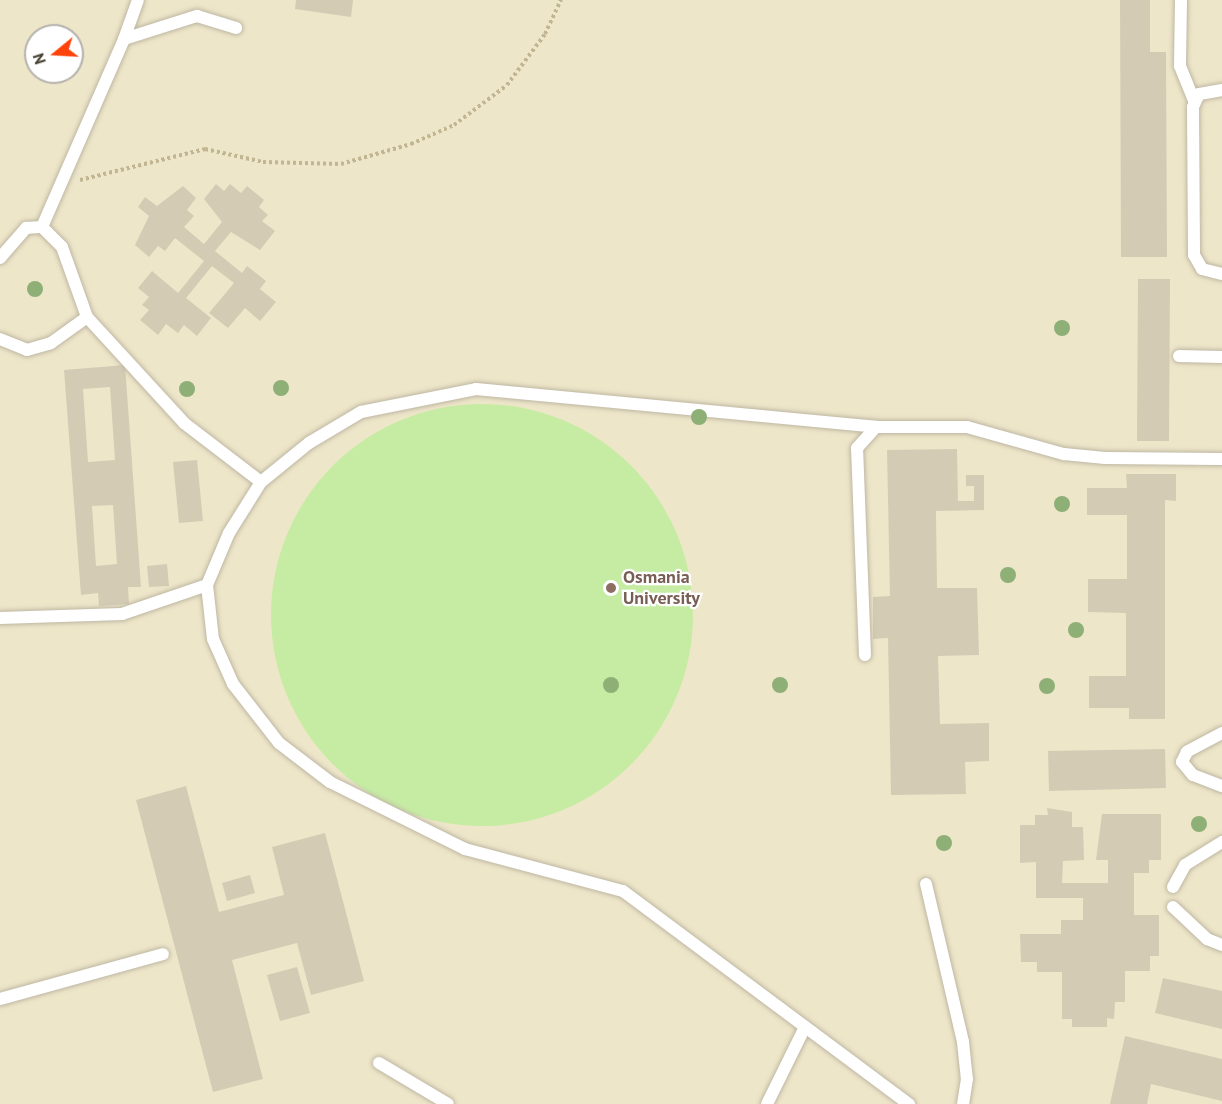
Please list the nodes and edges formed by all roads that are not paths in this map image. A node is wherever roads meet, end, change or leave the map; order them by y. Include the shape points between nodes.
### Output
1 (138, 0) edge
2 (1181, 0) edge
3 (236, 28) dead end
4 (124, 39) junction
5 (1222, 90) edge
6 (1194, 100) junction
7 (42, 227) junction
8 (0, 258) edge
9 (1222, 274) edge
10 (87, 317) junction
11 (0, 339) edge
12 (1179, 356) dead end
13 (1222, 357) edge
14 (876, 427) junction
15 (1222, 459) edge
16 (261, 482) junction
17 (207, 585) junction
18 (0, 618) edge
19 (865, 655) dead end
20 (1222, 733) edge
21 (1222, 786) edge
22 (1222, 842) edge
23 (926, 884) dead end
24 (1173, 887) dead end
25 (1173, 907) dead end
26 (1222, 945) edge
27 (163, 954) dead end
28 (0, 999) edge
29 (805, 1027) junction
30 (379, 1063) dead end
31 (448, 1104) edge
32 (767, 1104) edge
33 (909, 1104) edge
34 (963, 1104) edge

1 - 4 lane
2 - 6 lane via 1180,66
3 - 4 lane via 197,16
4 - 7 lane
5 - 6 lane via 1206,90
6 - 9 lane via 1194,255 1202,269
7 - 8 lane via 26,228
7 - 10 lane via 62,247
10 - 11 lane via 51,343 27,350
10 - 16 lane via 184,423
12 - 13 lane
14 - 15 lane via 967,427 1064,454 1105,458
14 - 16 lane via 477,389 360,412 309,443
14 - 19 lane via 857,448 856,465
16 - 17 lane via 229,533
17 - 18 lane via 122,614
17 - 29 lane via 213,639 233,684 279,743 330,782 465,849 623,891
20 - 21 lane via 1187,752 1182,762 1193,775
22 - 24 lane via 1185,865
23 - 34 lane via 963,1042 967,1079
25 - 26 lane via 1207,939
27 - 28 lane
29 - 32 lane
29 - 33 lane
30 - 31 lane

